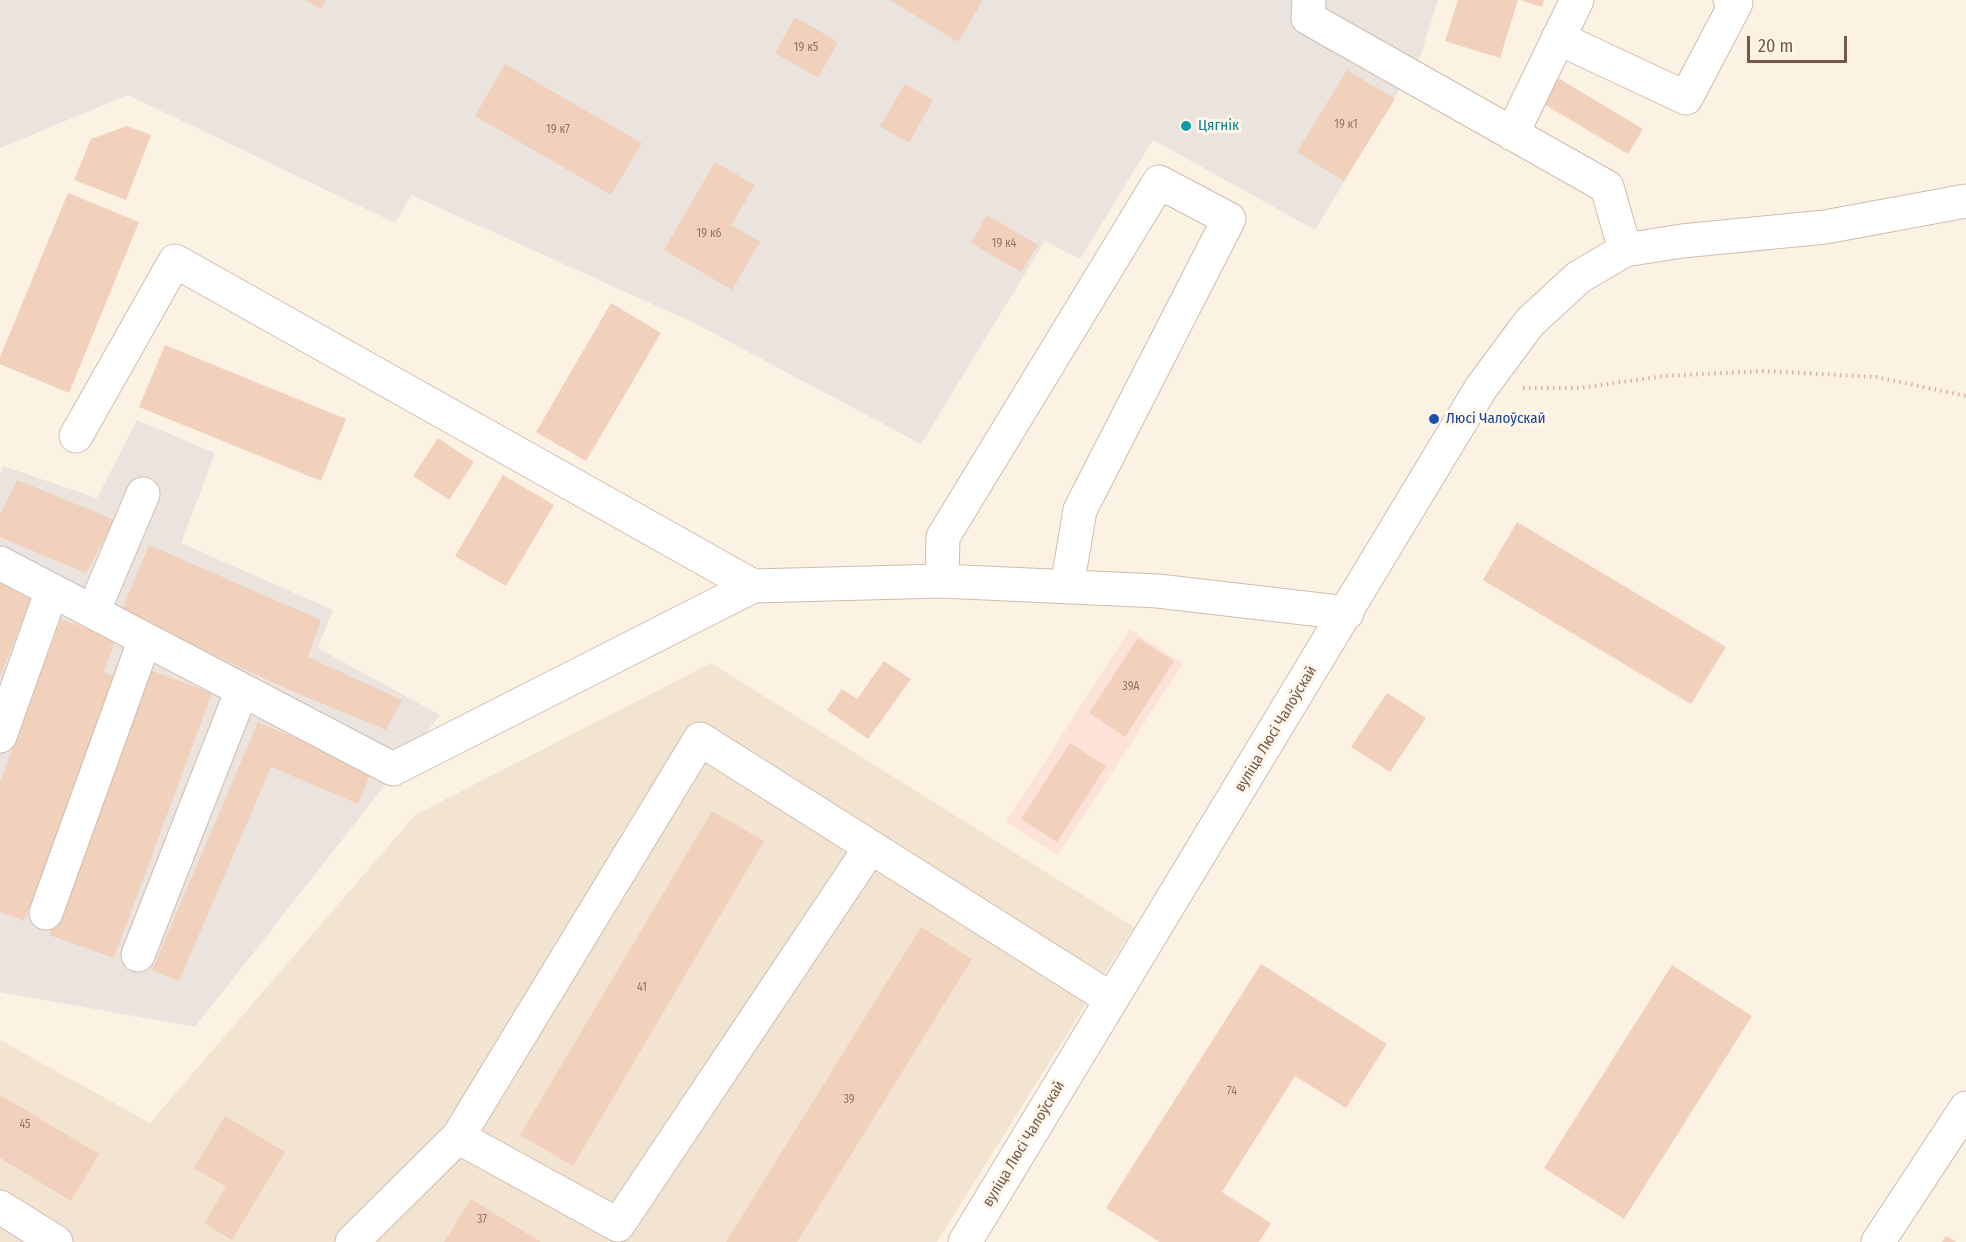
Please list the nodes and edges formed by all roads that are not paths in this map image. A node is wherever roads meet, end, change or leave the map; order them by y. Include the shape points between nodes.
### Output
1 (1309, 0) edge
2 (1577, 0) edge
3 (1730, 0) edge
4 (1558, 38) junction
5 (1512, 134) junction
6 (1966, 201) edge
7 (1625, 250) junction
8 (76, 436) dead end
9 (143, 494) dead end
10 (0, 563) edge
11 (942, 581) junction
12 (753, 586) junction
13 (1067, 587) junction
14 (52, 590) junction
15 (93, 612) junction
16 (1347, 613) junction
17 (145, 639) junction
18 (242, 690) junction
19 (0, 736) edge
20 (870, 848) junction
21 (46, 913) dead end
22 (138, 956) dead end
23 (1111, 999) junction
24 (1966, 1108) edge
25 (458, 1137) junction
26 (0, 1207) edge
27 (56, 1242) edge
28 (352, 1242) edge
29 (965, 1242) edge
30 (1878, 1242) edge

1 - 5 street via 1308,18
2 - 4 street
3 - 4 street via 1736,3 1686,98
4 - 5 street
5 - 7 street via 1607,187
6 - 7 street via 1825,227
7 - 16 street, вуліца Люсі Чалоўскай via 1579,277 1530,322 1481,388
8 - 12 street via 175,261
9 - 15 street
10 - 14 street
11 - 12 street
11 - 13 street
11 - 13 street via 943,537 1159,182 1229,219 1080,510
12 - 18 street via 393,769
13 - 16 street via 1158,591
14 - 15 street
14 - 19 street
15 - 17 street
16 - 23 street, вуліца Люсі Чалоўскай
17 - 18 street
17 - 21 street
18 - 22 street
20 - 23 street
20 - 25 street via 618,1225
20 - 25 street via 700,739
23 - 29 street, вуліца Люсі Чалоўскай
24 - 30 street
25 - 28 street
26 - 27 street

